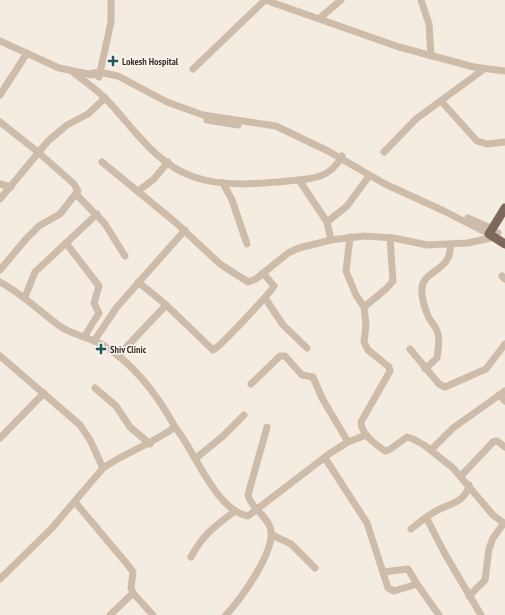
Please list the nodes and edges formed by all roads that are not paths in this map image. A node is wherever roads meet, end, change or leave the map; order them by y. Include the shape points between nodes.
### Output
1 (111, 0) edge
2 (265, 0) edge
3 (421, 0) edge
4 (338, 1) edge
5 (320, 18) junction
6 (0, 40) edge
7 (27, 53) junction
8 (430, 56) junction
9 (193, 69) dead end
10 (484, 70) junction
11 (505, 71) edge
12 (73, 72) junction
13 (99, 75) junction
14 (0, 96) edge
15 (105, 98) junction
16 (440, 102) junction
17 (0, 122) edge
18 (505, 142) edge
19 (38, 152) junction
20 (384, 152) dead end
21 (341, 157) junction
22 (102, 162) dead end
23 (168, 162) junction
24 (369, 176) junction
25 (299, 180) junction
26 (223, 183) junction
27 (0, 184) edge
28 (11, 187) junction
29 (138, 191) junction
30 (76, 194) junction
31 (0, 200) edge
32 (505, 208) edge
33 (97, 214) junction
34 (327, 222) junction
35 (185, 230) junction
36 (496, 234) edge
37 (350, 237) junction
38 (390, 238) junction
39 (331, 240) junction
40 (66, 243) junction
41 (248, 244) dead end
42 (450, 244) junction
43 (505, 244) edge
44 (125, 256) dead end
45 (2, 265) edge
46 (263, 273) junction
47 (0, 282) edge
48 (138, 282) junction
49 (25, 297) junction
50 (265, 298) junction
51 (166, 305) junction
52 (364, 307) junction
53 (84, 337) junction
54 (94, 341) junction
55 (505, 344) edge
56 (307, 348) dead end
57 (410, 349) dead end
58 (0, 356) edge
59 (118, 356) junction
60 (425, 369) junction
61 (251, 384) dead end
62 (95, 388) dead end
63 (44, 393) junction
64 (502, 393) edge
65 (505, 401) edge
66 (244, 415) dead end
67 (175, 427) junction
68 (267, 427) dead end
69 (366, 435) junction
70 (0, 438) edge
71 (348, 442) junction
72 (150, 444) junction
73 (505, 447) edge
74 (431, 450) junction
75 (196, 458) junction
76 (325, 458) junction
77 (103, 468) junction
78 (461, 476) junction
79 (469, 485) junction
80 (76, 502) junction
81 (257, 510) junction
82 (235, 511) junction
83 (426, 517) junction
84 (504, 524) edge
85 (411, 529) dead end
86 (272, 535) junction
87 (190, 557) dead end
88 (315, 568) dead end
89 (383, 572) junction
90 (0, 579) edge
91 (417, 584) junction
92 (133, 593) junction
93 (469, 596) junction
94 (110, 615) edge
95 (153, 615) edge
96 (226, 615) edge
97 (439, 615) edge
98 (481, 615) edge

1 - 13 street via 111,22
2 - 5 street
2 - 9 street
3 - 8 street via 429,24
4 - 5 street
5 - 8 street
6 - 7 street
7 - 12 street
7 - 14 street
8 - 10 street
10 - 11 street
10 - 16 street
12 - 13 street
12 - 15 street
13 - 21 street via 118,76 166,102 200,114 269,124
15 - 19 street via 88,114 67,125
15 - 23 street via 149,148
16 - 18 street via 477,141 487,144
16 - 20 street via 416,119
17 - 19 street
19 - 28 street
19 - 30 street via 77,186
21 - 24 street
21 - 25 street via 330,172 323,176
21 - 36 street
22 - 29 street
23 - 26 street via 193,177
23 - 29 street via 154,179
24 - 34 street via 347,206
24 - 36 street
25 - 26 street
25 - 34 street
26 - 41 street
27 - 28 street
28 - 31 street
29 - 35 street
30 - 33 street
30 - 45 street via 58,216 39,226
32 - 36 main road
33 - 40 street
33 - 44 street
34 - 39 street
35 - 46 street via 220,264 244,281 251,282
35 - 48 street
36 - 42 street via 468,243
36 - 43 main road
37 - 38 street
37 - 39 street
37 - 52 street via 346,272
38 - 42 street via 427,244
38 - 52 street via 393,281
39 - 46 street via 299,248
40 - 49 street via 35,272
40 - 53 street via 99,286 94,303 99,313
42 - 60 street via 451,253 448,260 425,280 422,288 426,310 439,341 437,358
46 - 50 street via 274,286
47 - 49 street
48 - 51 street
48 - 54 street via 116,306
49 - 53 street via 64,328
50 - 51 street via 220,347 214,350
50 - 56 street via 283,325
51 - 59 street
52 - 69 street via 365,345 385,362 390,371 361,422
53 - 54 street
54 - 59 street
55 - 60 street via 486,369 445,387 440,386
57 - 60 street
58 - 63 street
59 - 67 street via 156,397
61 - 71 street via 280,356 286,356 303,376 313,377 322,398
62 - 72 street via 116,406 130,427
63 - 70 street
63 - 77 street via 80,425
64 - 65 street
64 - 74 street via 453,428
66 - 75 street
67 - 72 street
67 - 75 street
68 - 81 street via 248,491 249,498
69 - 71 street
69 - 74 street via 385,451 407,438 413,438
71 - 76 street
72 - 77 street via 120,456
73 - 78 street via 497,441 492,442
74 - 78 street
75 - 82 street via 215,492
76 - 81 street
76 - 89 street via 367,523
77 - 80 street
78 - 79 street
79 - 83 street via 468,491 460,500
79 - 84 street
80 - 90 street
80 - 92 street via 133,572
81 - 82 street via 248,516
81 - 86 street via 270,526
82 - 87 street via 200,539
83 - 85 street
83 - 93 street
84 - 93 street via 496,532 489,549 485,580
86 - 88 street via 291,544
86 - 96 street via 266,554 248,589
89 - 91 street via 408,569
89 - 91 street via 387,586 392,590
91 - 97 street
92 - 94 street
92 - 95 street
93 - 98 street

